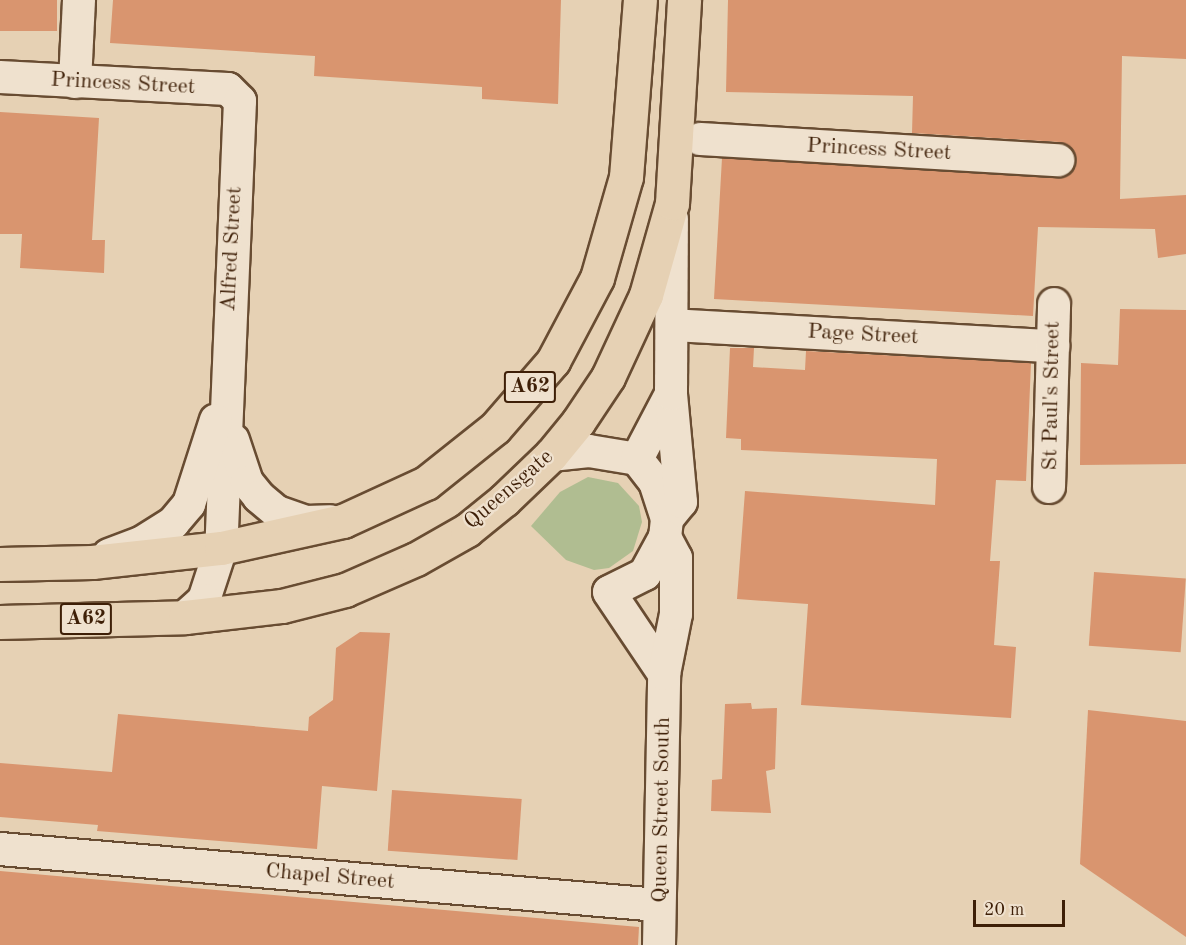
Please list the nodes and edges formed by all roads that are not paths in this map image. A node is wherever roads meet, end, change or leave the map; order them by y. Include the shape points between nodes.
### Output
1 (79, 0) edge
2 (640, 0) edge
3 (684, 0) edge
4 (0, 77) edge
5 (75, 82) junction
6 (240, 101) joint
7 (700, 139) dead end
8 (1058, 160) dead end
9 (672, 203) junction
10 (1054, 304) dead end
11 (672, 325) junction
12 (1053, 346) junction
13 (671, 394) junction
14 (224, 397) junction
15 (551, 455) junction
16 (637, 459) junction
17 (1049, 487) dead end
18 (343, 521) junction
19 (666, 528) junction
20 (221, 548) junction
21 (92, 562) junction
22 (0, 564) edge
23 (645, 574) junction
24 (185, 617) junction
25 (0, 622) edge
26 (668, 662) junction
27 (0, 849) edge
28 (660, 905) junction
29 (659, 945) edge

1 - 5 street
2 - 18 highway, A62 via 624,187 597,279 553,361 495,428 426,483
3 - 9 highway, Queensgate / A62
4 - 5 street, Princess Street
5 - 6 street, Princess Street via 228,89
6 - 14 street, Alfred Street
7 - 8 street, Princess Street
9 - 11 street
9 - 15 highway, Queensgate / A62 via 646,295 608,377
10 - 12 street, St Paul's Street
11 - 12 street, Page Street
11 - 13 street
12 - 17 street, St Paul's Street
13 - 16 street
13 - 19 street via 681,502
14 - 18 street, Alfred Street via 235,450 259,497 277,512 306,522
14 - 20 street, Alfred Street
14 - 21 street, Alfred Street via 189,504 173,523 141,543
15 - 16 street via 589,451
15 - 24 highway, Queensgate / A62 via 467,530 372,580 282,606
16 - 19 street, Queen Street South via 655,482
18 - 20 highway, A62
19 - 23 street
19 - 26 street, Queen Street South via 676,558
20 - 21 highway, A62
20 - 24 street, Alfred Street via 204,600
21 - 22 highway, A62
23 - 26 street, Queen Street South via 665,613
23 - 26 street via 609,592
24 - 25 highway, Queensgate / A62
26 - 28 street, Queen Street South
27 - 28 street, Chapel Street
28 - 29 street, Queen Street South

